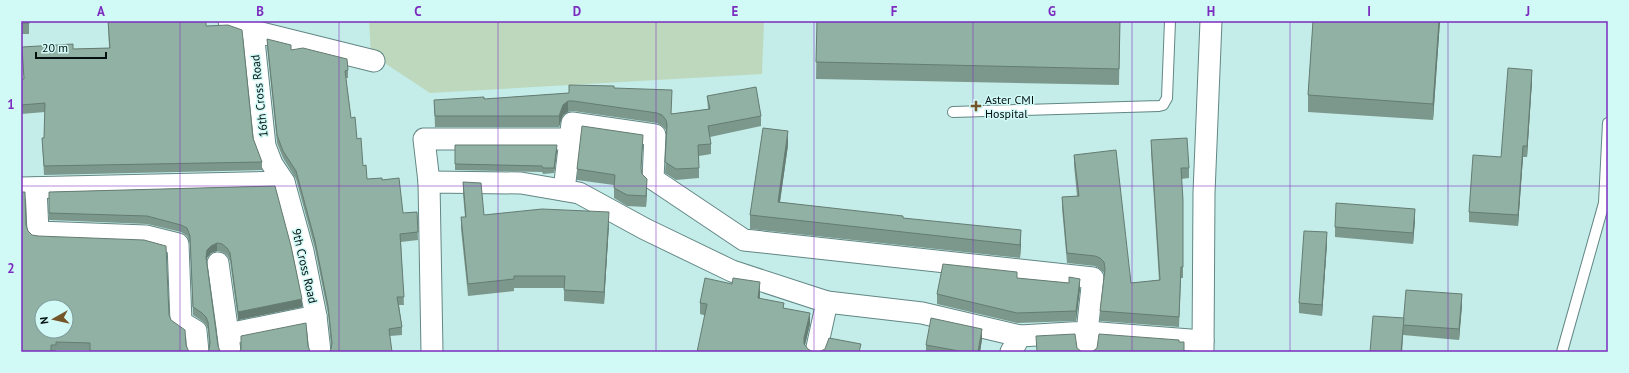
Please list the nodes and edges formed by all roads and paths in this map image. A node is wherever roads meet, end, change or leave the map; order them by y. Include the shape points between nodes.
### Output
1 (229, 21) edge
2 (1170, 21) edge
3 (1211, 21) edge
4 (253, 31) junction
5 (374, 62) dead end
6 (953, 112) dead end
7 (1608, 123) edge
8 (570, 139) junction
9 (284, 182) junction
10 (429, 182) junction
11 (28, 188) edge
12 (564, 190) junction
13 (218, 263) dead end
14 (827, 302) junction
15 (316, 316) junction
16 (1087, 342) edge
17 (229, 343) edge
18 (1015, 344) edge
19 (1203, 346) edge
20 (198, 352) edge
21 (320, 352) edge
22 (432, 352) edge
23 (816, 352) edge
24 (1562, 352) edge

1 - 4 street
2 - 6 lane via 1167,98 1163,105
3 - 19 street via 1204,193
4 - 5 street
4 - 9 street, 16th Cross Road via 264,146
7 - 24 lane via 1604,203
8 - 10 street via 424,139
8 - 12 street
8 - 16 street via 572,123 655,135 653,179 744,240 1093,278
9 - 11 street
9 - 15 street, 9th Cross Road via 303,251
10 - 12 street via 521,183
10 - 22 street
11 - 20 street via 38,232 146,236 178,244 181,322 196,331
12 - 14 street via 579,192 645,229 732,271
13 - 17 street
14 - 18 street via 922,313
14 - 23 street
15 - 17 street
15 - 21 street, 9th Cross Road
16 - 18 street
16 - 19 street

